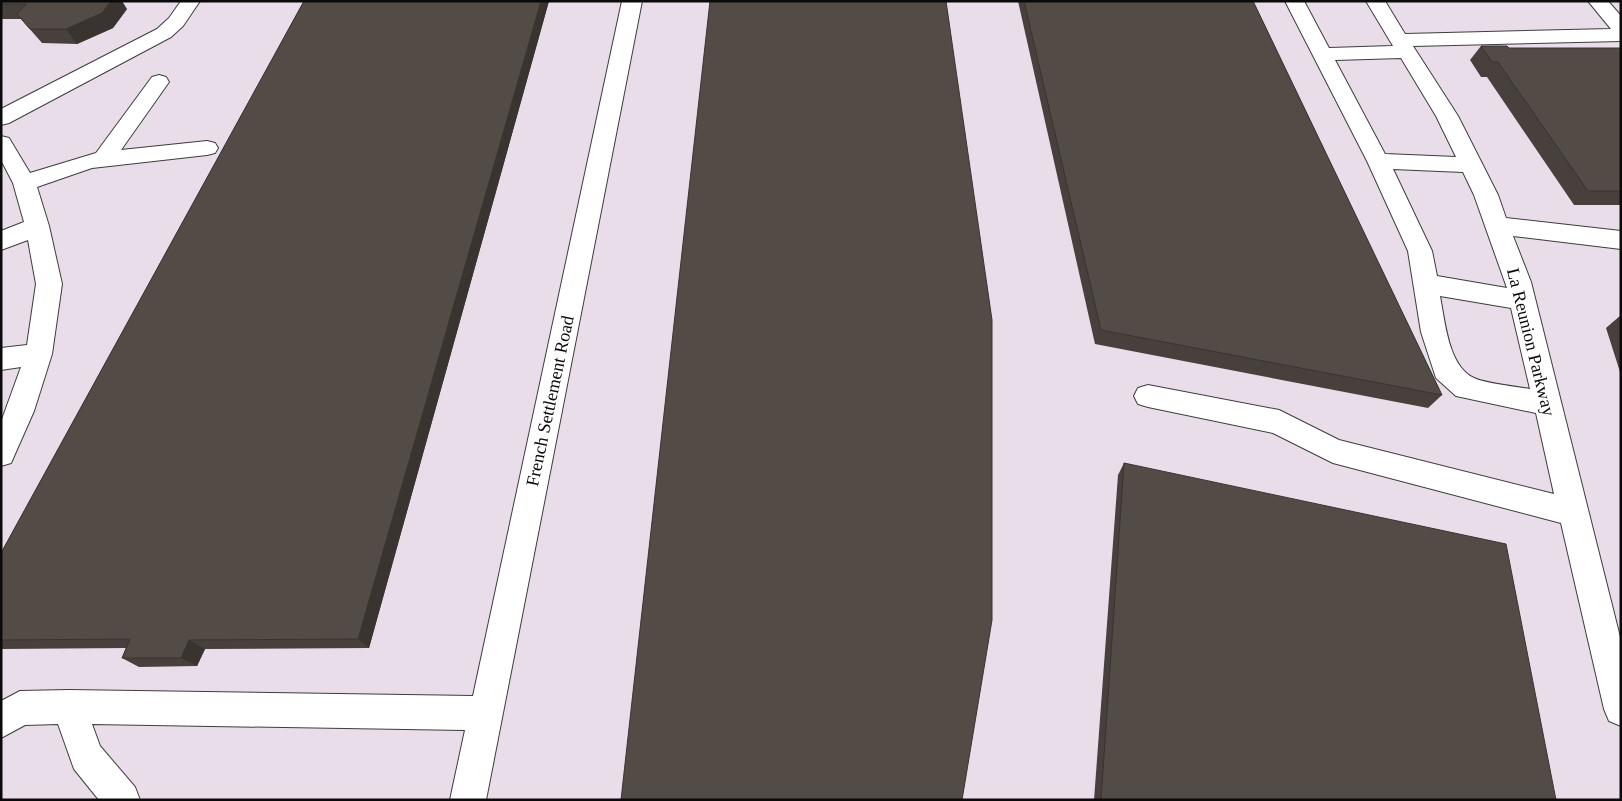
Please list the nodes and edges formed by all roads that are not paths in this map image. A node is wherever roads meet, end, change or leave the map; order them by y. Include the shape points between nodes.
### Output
1 (191, 1) edge
2 (632, 1) edge
3 (1294, 1) edge
4 (1375, 1) edge
5 (1597, 1) edge
6 (1621, 28) edge
7 (1621, 35) edge
8 (1403, 46) junction
9 (1324, 54) junction
10 (159, 82) dead end
11 (1, 118) edge
12 (1, 143) edge
13 (207, 148) dead end
14 (102, 159) junction
15 (1378, 162) junction
16 (1472, 165) junction
17 (24, 183) junction
18 (1497, 225) junction
19 (37, 226) junction
20 (1621, 240) edge
21 (1, 241) edge
22 (1426, 284) junction
23 (1522, 300) junction
24 (39, 354) junction
25 (1, 358) edge
26 (1148, 396) dead end
27 (1547, 404) junction
28 (1, 454) edge
29 (1572, 512) junction
30 (70, 707) junction
31 (1621, 709) edge
32 (486, 713) junction
33 (1, 721) edge
34 (122, 800) edge
35 (468, 800) edge

1 - 11 street via 164,33
2 - 32 street, French Settlement Road
3 - 9 street
4 - 8 street, La Reunion Parkway
5 - 6 street
7 - 8 street
8 - 9 street
8 - 16 street, La Reunion Parkway via 1447,116
9 - 15 street
10 - 14 street
12 - 17 street
13 - 14 street
14 - 17 street
15 - 16 street
15 - 22 street via 1420,251
16 - 18 street, La Reunion Parkway
17 - 19 street
18 - 20 street
18 - 23 street, La Reunion Parkway
19 - 21 street
19 - 24 street via 49,284
22 - 23 street
22 - 27 street via 1444,370 1466,388
23 - 27 street, La Reunion Parkway
24 - 25 street
24 - 28 street
26 - 29 street via 1279,422 1333,451
27 - 29 street, La Reunion Parkway
29 - 31 street, La Reunion Parkway
30 - 32 street
30 - 33 street via 20,708
30 - 34 street via 86,757
32 - 35 street, French Settlement Road

